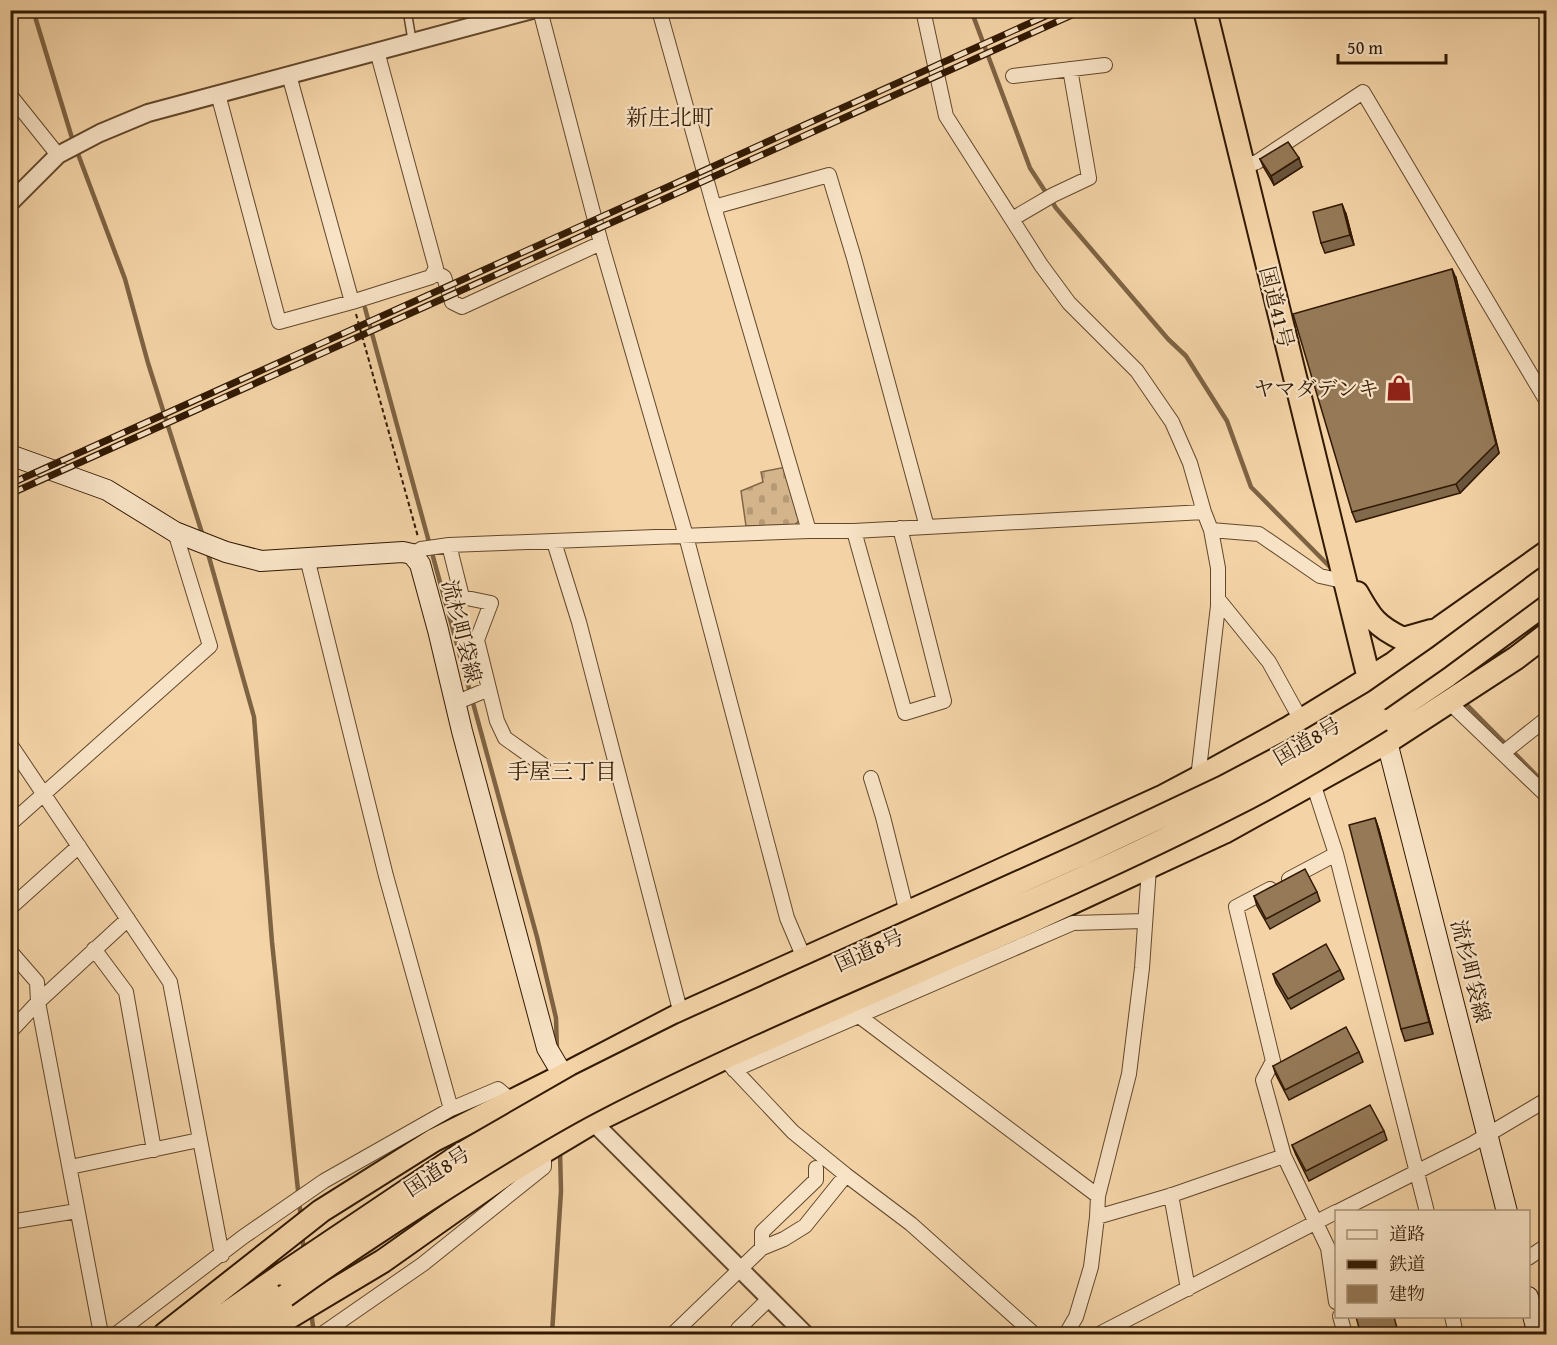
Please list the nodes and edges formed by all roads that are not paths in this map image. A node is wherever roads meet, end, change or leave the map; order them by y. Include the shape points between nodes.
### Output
1 (407, 10) edge
2 (531, 10) edge
3 (540, 10) edge
4 (659, 10) edge
5 (923, 10) edge
6 (1205, 10) edge
7 (413, 43) junction
8 (378, 51) junction
9 (1105, 65) dead end
10 (1070, 69) junction
11 (289, 75) junction
12 (1013, 76) dead end
13 (218, 94) junction
14 (10, 95) edge
15 (58, 155) junction
16 (1242, 167) junction
17 (10, 203) edge
18 (714, 207) junction
19 (1012, 219) junction
20 (601, 243) junction
21 (434, 272) junction
22 (352, 302) junction
23 (1546, 400) edge
24 (10, 455) edge
25 (1204, 512) junction
26 (927, 527) junction
27 (900, 528) junction
28 (1211, 530) junction
29 (809, 531) junction
30 (854, 531) junction
31 (181, 535) junction
32 (686, 536) junction
33 (554, 542) junction
34 (449, 545) junction
35 (417, 551) junction
36 (1546, 553) edge
37 (308, 558) junction
38 (1346, 576) junction
39 (1546, 578) edge
40 (1218, 599) junction
41 (1546, 603) edge
42 (1441, 627) junction
43 (1546, 635) edge
44 (1369, 678) junction
45 (485, 691) junction
46 (459, 701) junction
47 (1449, 702) junction
48 (1546, 719) edge
49 (1300, 720) junction
50 (1387, 742) junction
51 (10, 744) edge
52 (1503, 753) junction
53 (543, 765) dead end
54 (871, 778) dead end
55 (1198, 778) junction
56 (1313, 783) junction
57 (45, 794) junction
58 (1546, 795) edge
59 (10, 825) edge
60 (79, 846) junction
61 (1336, 854) junction
62 (1149, 868) junction
63 (10, 908) edge
64 (907, 913) junction
65 (128, 919) junction
66 (1144, 921) junction
67 (94, 949) junction
68 (10, 951) edge
69 (804, 958) junction
70 (38, 1002) junction
71 (854, 1009) junction
72 (681, 1014) junction
73 (10, 1032) edge
74 (729, 1064) junction
75 (562, 1076) junction
76 (512, 1100) junction
77 (1546, 1100) edge
78 (451, 1109) junction
79 (593, 1122) junction
80 (1488, 1135) junction
81 (199, 1140) junction
82 (154, 1150) junction
83 (544, 1150) junction
84 (1284, 1156) junction
85 (70, 1167) junction
86 (816, 1168) dead end
87 (1418, 1171) junction
88 (846, 1175) junction
89 (1171, 1195) junction
90 (1098, 1196) junction
91 (1341, 1210) edge
92 (1427, 1210) edge
93 (1507, 1210) edge
94 (78, 1211) junction
95 (1335, 1213) edge
96 (1097, 1217) junction
97 (10, 1222) edge
98 (1317, 1222) junction
99 (1546, 1246) edge
100 (762, 1248) junction
101 (222, 1255) junction
102 (1530, 1257) edge
103 (740, 1269) junction
104 (1188, 1289) junction
105 (1335, 1295) edge
106 (769, 1299) junction
107 (1530, 1305) edge
108 (1340, 1318) edge
109 (1452, 1318) edge
110 (329, 1332) edge
111 (674, 1333) edge
112 (101, 1335) edge
113 (116, 1335) edge
114 (165, 1335) edge
115 (197, 1335) edge
116 (230, 1335) edge
117 (261, 1335) edge
118 (744, 1335) edge
119 (805, 1335) edge
120 (1034, 1335) edge
121 (1065, 1335) edge
122 (1099, 1335) edge
123 (1345, 1335) edge
124 (1456, 1335) edge
125 (1538, 1335) edge

1 - 7 lane
2 - 7 street
3 - 20 street
4 - 18 street
5 - 19 street via 946,116
6 - 16 highway, 国道41号
7 - 8 street
8 - 11 street
8 - 21 street
9 - 10 street
10 - 12 street
10 - 19 street via 1089,178
11 - 13 street
11 - 22 street
13 - 15 street via 148,113
13 - 22 street via 279,322
14 - 15 street
15 - 17 street
16 - 23 street via 1257,162 1363,92
16 - 38 highway, 国道41号
18 - 26 street via 829,175
18 - 29 street
19 - 25 street via 1069,303 1137,371 1173,422
20 - 21 street via 462,307 452,302 444,277
20 - 32 street
21 - 22 street via 431,277
24 - 31 main road via 107,490
25 - 26 street
25 - 28 street
26 - 27 street
27 - 30 street
27 - 30 street via 944,701 905,713
28 - 38 street via 1259,534 1320,576
28 - 40 street via 1218,568
29 - 30 street
29 - 32 street
31 - 37 main road via 261,561
31 - 57 street via 210,646
32 - 33 street
32 - 69 street via 786,918
33 - 34 street
33 - 72 street via 579,622
34 - 35 street
34 - 45 street via 462,597 491,603 477,640
35 - 37 main road
35 - 46 main road, 流杉町袋線
36 - 42 highway
37 - 78 street via 386,876
38 - 42 highway via 1371,618 1386,631 1403,639
38 - 44 highway, 国道41号
39 - 115 highway, 国道8号, bridge via 1375,702 1224,787 683,1034 580,1085 463,1153
40 - 49 street via 1269,662
40 - 55 street
41 - 116 highway, 国道8号, bridge via 1381,720 1302,769 1228,808 693,1052 588,1104 480,1165 331,1262
42 - 44 highway
43 - 47 highway
44 - 49 highway
44 - 50 highway, 国道41号
45 - 46 street
45 - 53 street via 505,738
46 - 75 main road, 流杉町袋線 via 547,1048
47 - 50 highway
47 - 52 street
48 - 52 street
49 - 55 highway
50 - 56 highway
50 - 80 main road, 流杉町袋線
51 - 57 street
52 - 58 street
54 - 64 street
55 - 64 highway
56 - 61 street
56 - 62 highway
57 - 59 street
57 - 60 street
60 - 63 street
60 - 65 street
61 - 84 street via 1236,907 1273,1062 1263,1080
61 - 87 street
62 - 66 street
62 - 71 highway
64 - 69 highway
65 - 67 street
65 - 81 street via 170,982
66 - 71 street via 1073,922
66 - 90 street via 1130,1074
67 - 70 street
67 - 82 street via 126,992
68 - 70 street via 37,982
69 - 72 highway
70 - 73 street
70 - 85 street
71 - 74 highway
71 - 90 street
72 - 75 highway
74 - 79 highway
74 - 88 street via 792,1132
75 - 76 highway
75 - 79 main road, 流杉町袋線
76 - 78 street via 498,1089
76 - 114 highway via 434,1140 321,1211
77 - 80 street
78 - 101 street via 324,1181
79 - 83 highway
79 - 103 street
80 - 87 street
80 - 93 main road, 流杉町袋線
81 - 82 street
81 - 101 street
82 - 85 street
83 - 110 street via 544,1167 423,1264
83 - 117 highway via 383,1261
84 - 89 street
84 - 98 street
85 - 94 street
86 - 100 street via 816,1180 762,1232
87 - 91 street
87 - 92 street
88 - 100 street via 805,1226
88 - 120 street via 911,1224
89 - 96 street
89 - 104 street
90 - 96 street
94 - 97 street
94 - 112 street
95 - 98 street
96 - 121 street via 1091,1267 1076,1317
98 - 104 street
98 - 105 street via 1328,1248
99 - 102 street
100 - 103 street
101 - 113 street
103 - 106 street
103 - 111 street
104 - 122 street
106 - 118 street via 738,1329
106 - 119 street
107 - 125 main road
108 - 123 street
109 - 124 street

